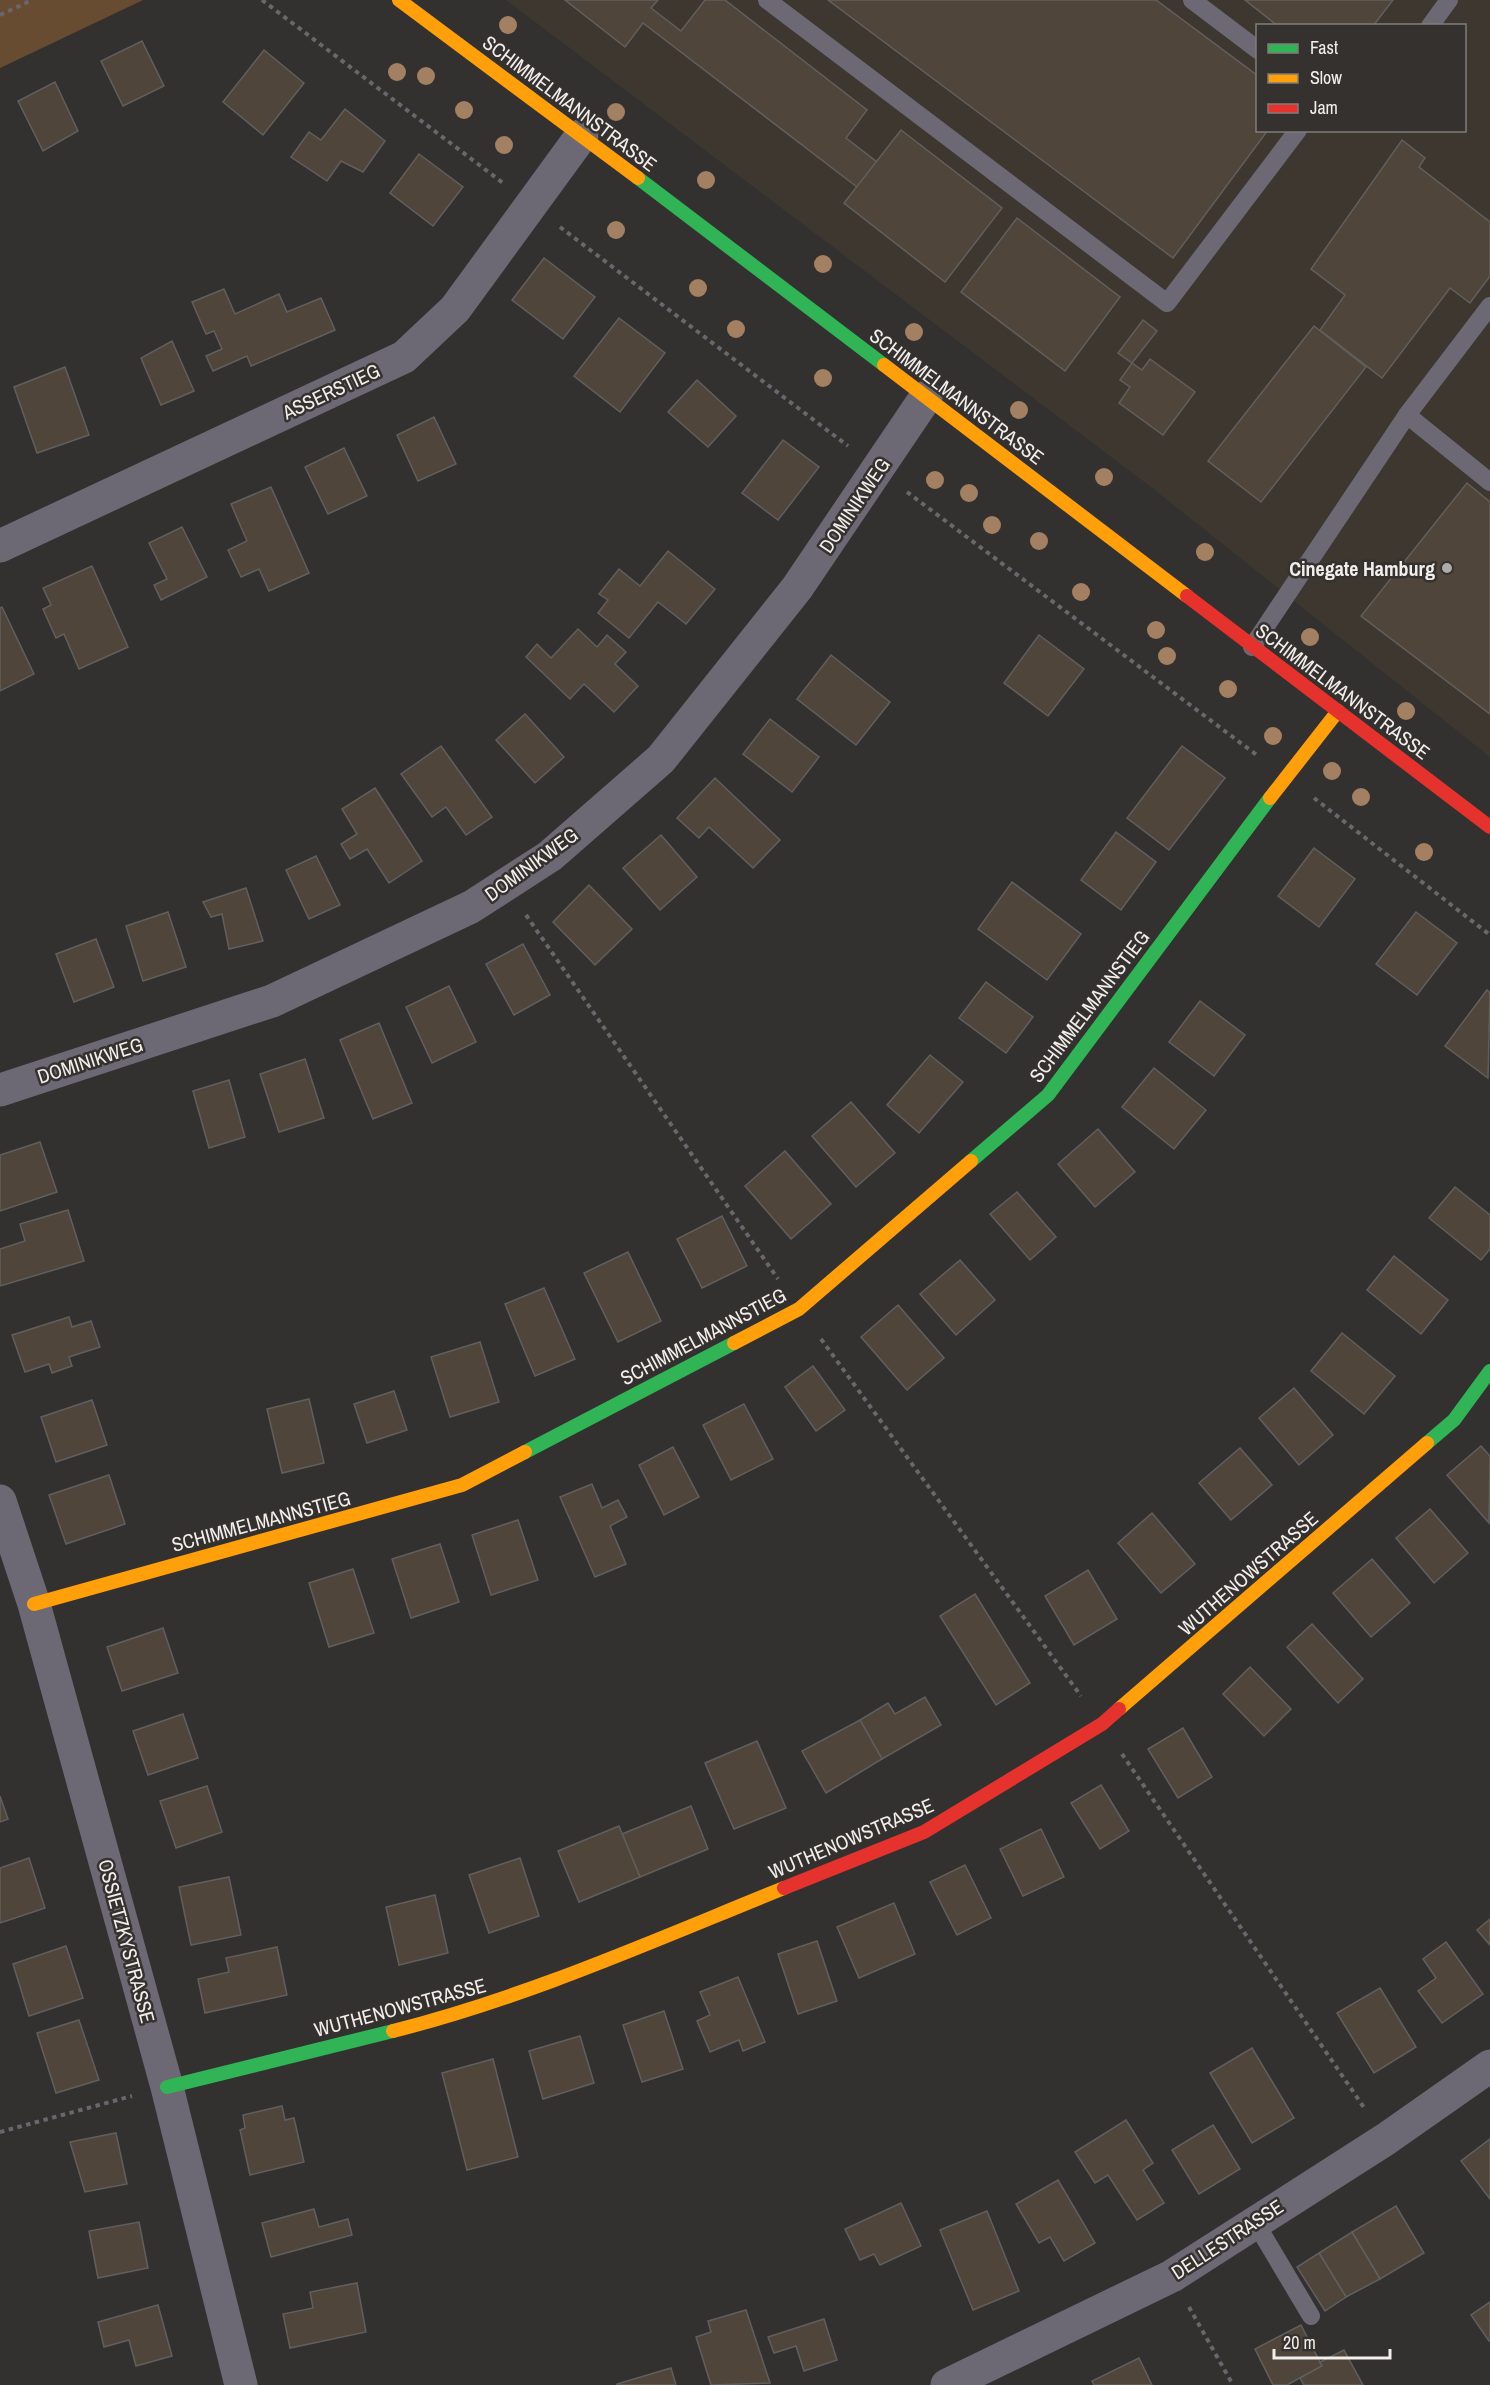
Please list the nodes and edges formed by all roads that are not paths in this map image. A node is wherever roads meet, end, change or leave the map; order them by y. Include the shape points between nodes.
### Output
1 (399, 0) edge
2 (767, 0) edge
3 (1192, 0) edge
4 (1449, 0) edge
5 (418, 6) edge
6 (1431, 24) edge
7 (1256, 49) edge
8 (1296, 132) edge
9 (582, 135) junction
10 (1490, 306) edge
11 (926, 397) junction
12 (1407, 415) junction
13 (1490, 482) edge
14 (0, 546) edge
15 (1252, 646) junction
16 (1338, 711) junction
17 (1490, 827) edge
18 (0, 1089) edge
19 (1490, 1371) edge
20 (0, 1502) edge
21 (34, 1604) junction
22 (1490, 2066) edge
23 (167, 2087) junction
24 (1255, 2222) junction
25 (1311, 2316) dead end
26 (241, 2385) edge
27 (947, 2385) edge

1 - 5 street, SCHIMMELMANNSTRASSE
2 - 8 lane via 1167,303
3 - 7 lane
4 - 6 lane
5 - 9 street, SCHIMMELMANNSTRASSE
9 - 11 street, SCHIMMELMANNSTRASSE
9 - 14 street, ASSERSTIEG via 455,309 404,357
10 - 12 lane
11 - 15 street, SCHIMMELMANNSTRASSE
11 - 18 street, DOMINIKWEG via 797,588 661,759 550,856 471,907 272,1001
12 - 13 lane
12 - 15 lane
15 - 16 street, SCHIMMELMANNSTRASSE
16 - 17 street, SCHIMMELMANNSTRASSE
16 - 21 street, SCHIMMELMANNSTIEG via 1048,1095 799,1309 462,1485
19 - 23 street, WUTHENOWSTRASSE via 1454,1420 1102,1724 924,1832 588,1968 464,2013
20 - 21 street, OSSIETZKYSTRASSE
21 - 23 street, OSSIETZKYSTRASSE
22 - 24 street, DELLESTRASSE via 1386,2139
23 - 26 street, OSSIETZKYSTRASSE
24 - 25 lane
24 - 27 street, DELLESTRASSE via 1172,2276

